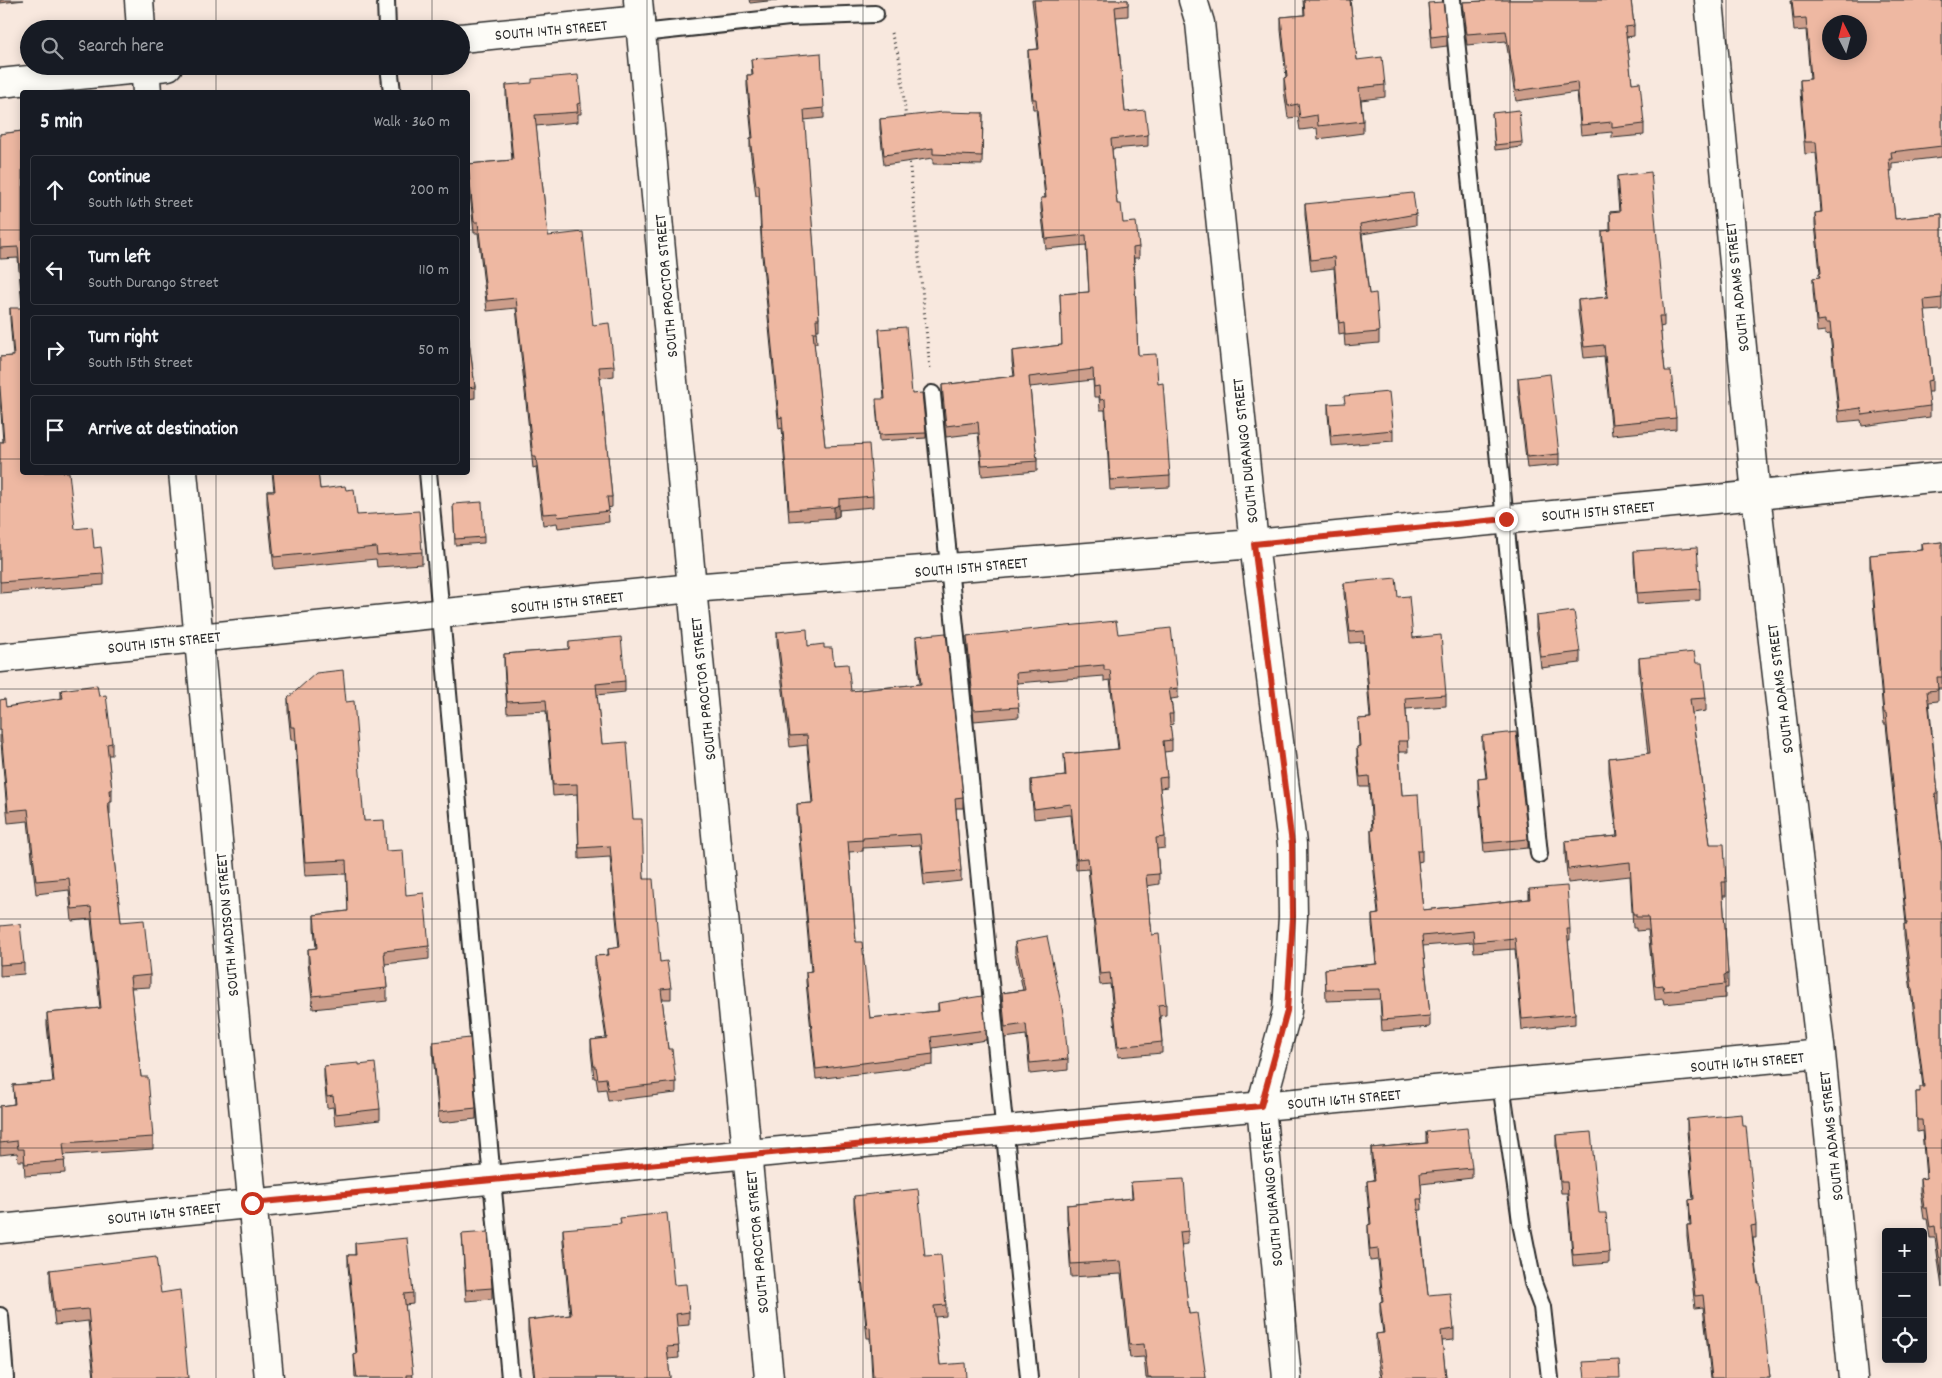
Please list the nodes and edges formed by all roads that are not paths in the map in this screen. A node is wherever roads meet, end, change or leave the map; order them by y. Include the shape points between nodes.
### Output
1 (139, 0) edge
2 (386, 0) edge
3 (1193, 0) edge
4 (1452, 0) edge
5 (1709, 0) edge
6 (875, 14) road end
7 (640, 18) edge
8 (140, 20) edge
9 (387, 20) edge
10 (470, 37) edge
11 (121, 75) edge
12 (389, 75) edge
13 (0, 83) edge
14 (392, 90) edge
15 (932, 394) road end
16 (183, 475) edge
17 (428, 475) edge
18 (1942, 478) edge
19 (1756, 495) junction
20 (1506, 519) junction
21 (1254, 544) junction
22 (949, 568) junction
23 (692, 588) junction
24 (440, 614) junction
25 (198, 638) junction
26 (0, 658) edge
27 (1539, 854) dead end
28 (1822, 1054) junction
29 (1501, 1084) junction
30 (1261, 1106) junction
31 (1004, 1131) junction
32 (748, 1154) junction
33 (493, 1180) junction
34 (252, 1203) junction
35 (0, 1229) edge
36 (0, 1316) edge
37 (5, 1378) edge
38 (269, 1378) edge
39 (510, 1378) edge
40 (769, 1378) edge
41 (1029, 1378) edge
42 (1287, 1378) edge
43 (1550, 1378) edge
44 (1854, 1378) edge

1 - 8 street
2 - 9 lane
3 - 21 street, SOUTH DURANGO STREET via 1200,23
4 - 20 lane
5 - 19 street, SOUTH ADAMS STREET
6 - 7 lane
7 - 10 street, SOUTH 14TH STREET
7 - 23 street, SOUTH PROCTOR STREET
11 - 13 street
12 - 14 lane
15 - 22 lane
16 - 25 street, SOUTH MADISON STREET
17 - 24 lane
18 - 19 street, SOUTH 15TH STREET
19 - 20 street, SOUTH 15TH STREET
19 - 28 street, SOUTH ADAMS STREET
20 - 21 street, SOUTH 15TH STREET
20 - 27 lane
21 - 22 street, SOUTH 15TH STREET
21 - 30 street, SOUTH DURANGO STREET via 1292,844 1293,917 1287,1011
22 - 23 street, SOUTH 15TH STREET
22 - 31 lane
23 - 24 street, SOUTH 15TH STREET
23 - 32 street, SOUTH PROCTOR STREET
24 - 25 street, SOUTH 15TH STREET
24 - 33 lane
25 - 26 street, SOUTH 15TH STREET
25 - 34 street, SOUTH MADISON STREET
28 - 29 street, SOUTH 16TH STREET
28 - 44 street, SOUTH ADAMS STREET
29 - 30 street, SOUTH 16TH STREET
29 - 43 lane via 1522,1228 1542,1307
30 - 31 street, SOUTH 16TH STREET
30 - 42 street, SOUTH DURANGO STREET
31 - 32 street, SOUTH 16TH STREET
31 - 41 lane
32 - 33 street, SOUTH 16TH STREET
32 - 40 street, SOUTH PROCTOR STREET
33 - 34 street, SOUTH 16TH STREET
33 - 39 lane
34 - 35 street, SOUTH 16TH STREET
34 - 38 street, SOUTH MADISON STREET
36 - 37 lane

